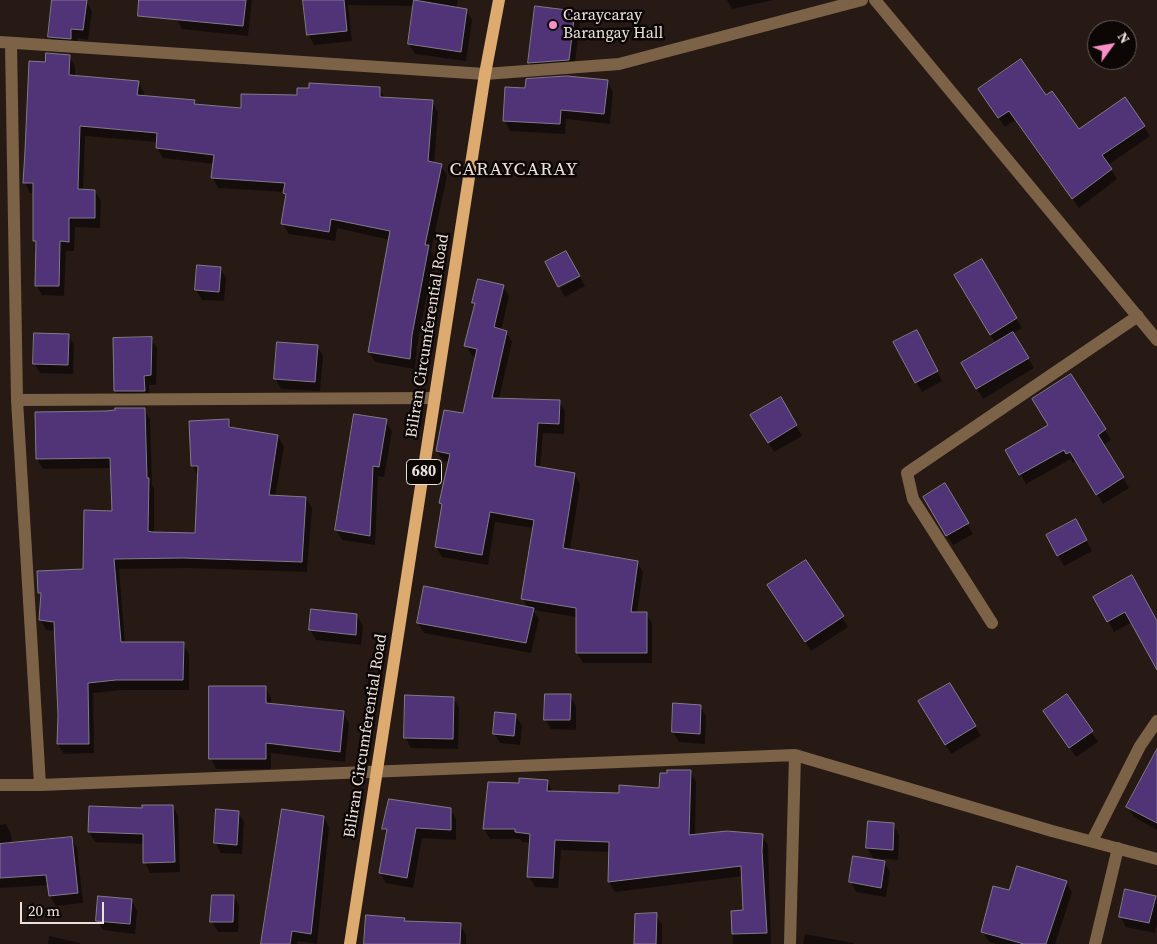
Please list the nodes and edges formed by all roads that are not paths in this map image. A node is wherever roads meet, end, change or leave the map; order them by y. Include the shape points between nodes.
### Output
1 (499, 0) edge
2 (862, 0) edge
3 (875, 0) edge
4 (5, 43) edge
5 (485, 74) junction
6 (1138, 316) junction
7 (1157, 340) edge
8 (435, 398) junction
9 (17, 400) junction
10 (992, 623) dead end
11 (1157, 721) edge
12 (795, 755) junction
13 (377, 770) junction
14 (0, 785) edge
15 (40, 785) junction
16 (1092, 842) junction
17 (1118, 848) junction
18 (1157, 859) edge
19 (350, 944) edge
20 (790, 944) edge
21 (1095, 944) edge

1 - 5 main road, Biliran Circumferential Road / 680
2 - 5 street via 619,64
3 - 6 street
4 - 5 street
4 - 9 street
5 - 8 main road, Biliran Circumferential Road / 680
6 - 7 street
6 - 10 street via 907,472 913,499
8 - 9 street
8 - 13 main road, Biliran Circumferential Road / 680
9 - 15 street
11 - 16 street via 1140,746
12 - 13 street
12 - 16 street
12 - 20 street
13 - 15 street
13 - 19 main road, Biliran Circumferential Road / 680
14 - 15 street
16 - 17 street
17 - 18 street
17 - 21 street

